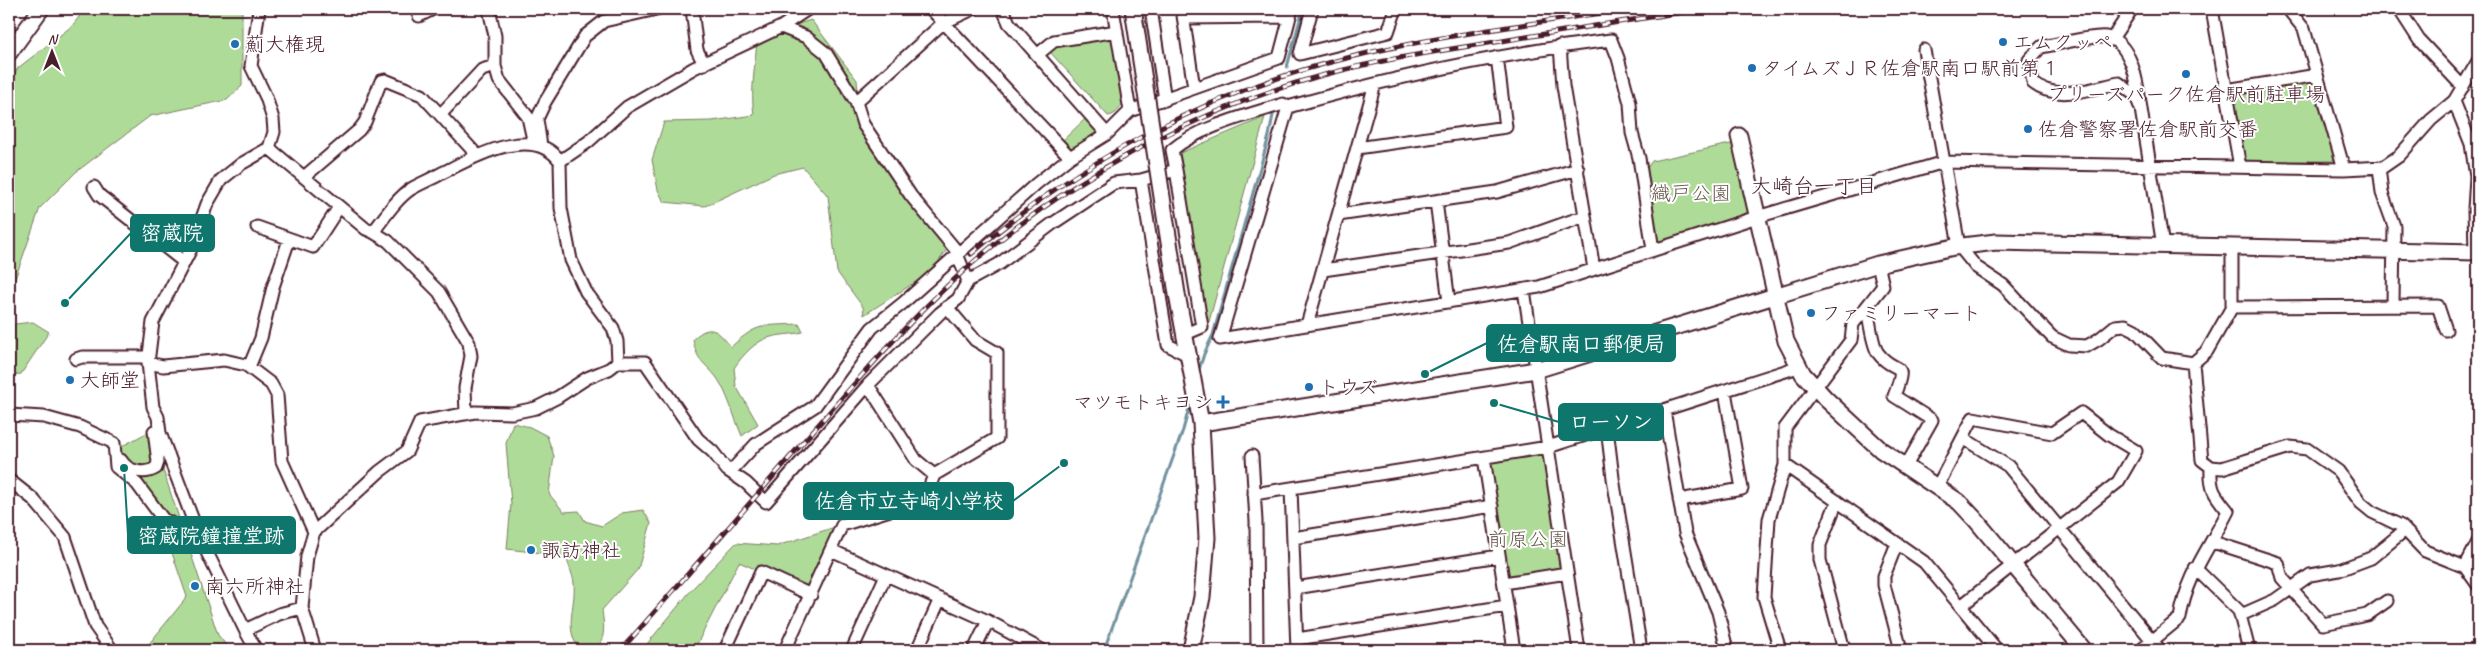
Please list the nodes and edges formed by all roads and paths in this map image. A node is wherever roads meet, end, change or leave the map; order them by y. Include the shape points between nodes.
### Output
1 (41, 9) edge
2 (259, 9) edge
3 (432, 9) edge
4 (489, 9) edge
5 (657, 9) edge
6 (692, 9) edge
7 (808, 9) edge
8 (931, 9) edge
9 (974, 9) edge
10 (1003, 9) edge
11 (1113, 9) edge
12 (1133, 9) edge
13 (1151, 9) edge
14 (1312, 9) edge
15 (1397, 9) edge
16 (2132, 9) edge
17 (2212, 9) edge
18 (2288, 9) edge
19 (2399, 9) edge
20 (1183, 13) edge
21 (1291, 13) edge
22 (419, 16) dead end
23 (943, 23) junction
24 (781, 27) junction
25 (1117, 31) junction
26 (2111, 40) junction
27 (1560, 46) junction
28 (1924, 50) dead end
29 (9, 52) edge
30 (1037, 55) junction
31 (1497, 57) junction
32 (2478, 61) edge
33 (704, 64) junction
34 (495, 66) junction
35 (2317, 75) junction
36 (1375, 84) junction
37 (1194, 88) junction
38 (2463, 88) junction
39 (2226, 90) junction
40 (1165, 100) junction
41 (2454, 101) junction
42 (856, 102) junction
43 (1288, 107) junction
44 (2141, 109) junction
45 (1130, 111) junction
46 (441, 114) junction
47 (1107, 134) junction
48 (1739, 136) dead end
49 (537, 146) junction
50 (269, 148) junction
51 (1357, 148) junction
52 (476, 154) junction
53 (1070, 157) junction
54 (560, 161) junction
55 (1944, 162) junction
56 (2150, 166) junction
57 (2240, 167) junction
58 (2379, 168) junction
59 (1578, 169) junction
60 (2344, 169) junction
61 (1176, 170) junction
62 (304, 177) junction
63 (1141, 180) junction
64 (94, 186) dead end
65 (2477, 190) edge
66 (1436, 201) junction
67 (339, 207) junction
68 (1338, 215) junction
69 (1585, 216) junction
70 (1757, 217) junction
71 (257, 227) dead end
72 (373, 232) junction
73 (289, 240) junction
74 (1958, 246) junction
75 (2162, 246) junction
76 (2232, 248) junction
77 (1653, 250) junction
78 (2394, 250) junction
79 (1443, 252) junction
80 (2476, 252) edge
81 (956, 254) junction
82 (184, 262) junction
83 (1878, 264) junction
84 (1594, 269) junction
85 (1323, 270) junction
86 (968, 281) junction
87 (1524, 290) junction
88 (1775, 296) junction
89 (1450, 302) junction
90 (947, 306) junction
91 (2393, 306) junction
92 (1867, 307) junction
93 (2232, 307) junction
94 (1307, 325) junction
95 (2446, 330) dead end
96 (1184, 336) junction
97 (1186, 354) junction
98 (76, 359) dead end
99 (148, 360) junction
100 (618, 362) junction
101 (2192, 363) junction
102 (249, 367) junction
103 (1798, 367) junction
104 (1536, 370) junction
105 (868, 385) junction
106 (1816, 388) junction
107 (1725, 390) junction
108 (153, 407) junction
109 (1664, 410) junction
110 (466, 414) junction
111 (9, 415) edge
112 (1201, 424) junction
113 (1607, 428) junction
114 (1963, 438) junction
115 (114, 445) junction
116 (1548, 447) junction
117 (1252, 456) dead end
118 (1484, 458) junction
119 (1785, 465) junction
120 (1906, 466) junction
121 (2211, 467) junction
122 (730, 472) junction
123 (934, 475) junction
124 (9, 480) edge
125 (1937, 487) junction
126 (1291, 488) junction
127 (1254, 494) junction
128 (1679, 500) junction
129 (1837, 501) junction
130 (1492, 506) junction
131 (2060, 528) junction
132 (2405, 530) junction
133 (314, 532) junction
134 (199, 536) junction
135 (1293, 538) junction
136 (2213, 542) junction
137 (2478, 542) edge
138 (1897, 543) junction
139 (831, 550) junction
140 (1499, 556) junction
141 (2014, 565) junction
142 (2465, 567) junction
143 (2195, 568) junction
144 (1567, 573) junction
145 (886, 575) junction
146 (1504, 583) junction
147 (2478, 585) edge
148 (1295, 588) junction
149 (2290, 588) junction
150 (811, 595) junction
151 (940, 599) junction
152 (2387, 601) dead end
153 (1508, 606) junction
154 (1961, 606) junction
155 (302, 608) junction
156 (2241, 615) junction
157 (988, 621) junction
158 (245, 630) junction
159 (2152, 641) junction
160 (1297, 645) edge
161 (1037, 649) edge
162 (112, 650) edge
163 (256, 650) edge
164 (315, 650) edge
165 (725, 650) edge
166 (785, 650) edge
167 (852, 650) edge
168 (917, 650) edge
169 (974, 650) edge
170 (1191, 650) edge
171 (1257, 650) edge
172 (1514, 650) edge
173 (1579, 650) edge
174 (1641, 650) edge
175 (1727, 650) edge
176 (1780, 650) edge
177 (1844, 650) edge
178 (1901, 650) edge
179 (1997, 650) edge
180 (2084, 650) edge
181 (2141, 650) edge
182 (2160, 650) edge
183 (2249, 650) edge

1 - 29 street
2 - 50 street via 251,66 273,120 274,132
3 - 22 street
4 - 34 street via 495,36
5 - 49 street via 604,21 584,36 537,119
6 - 33 street via 697,50
7 - 24 street
8 - 23 street
9 - 23 street
10 - 30 street via 1008,23
11 - 25 street
12 - 96 street, bridge
13 - 40 street
14 - 15 street via 1300,54 1388,32
16 - 26 street
17 - 39 street
18 - 35 street via 2304,29
19 - 38 street via 2419,40
20 - 21 street
20 - 37 street
21 - 37 street via 1279,58
23 - 42 street
23 - 53 street
24 - 33 street
24 - 42 street via 806,37 826,53
25 - 30 street via 1054,41
25 - 45 street
26 - 44 street via 2119,43 2136,73
26 - 44 street via 2105,37 2041,47 2030,60 2033,83 2049,92 2064,93 2119,83 2136,96
27 - 31 street
27 - 59 street via 1563,86
27 - 77 street via 1611,40 1630,102 1632,133
28 - 55 street
30 - 47 street
31 - 36 street
31 - 51 street via 1506,127
32 - 38 street
33 - 54 street via 627,107 588,142
34 - 46 street via 482,70
34 - 49 street via 499,80 528,118
35 - 39 street
35 - 60 street
36 - 43 street
36 - 51 street
37 - 40 street
38 - 41 street
39 - 57 street
40 - 45 street
41 - 58 street via 2431,120 2400,156
41 - 65 street via 2471,144
42 - 81 street via 863,124 911,196
43 - 61 street via 1282,104 1222,124 1179,144 1172,150
43 - 94 street via 1220,339
44 - 56 street
45 - 47 street
46 - 52 street
46 - 62 street via 422,95 391,81 381,81 365,122
47 - 53 street
48 - 70 street
49 - 52 street via 496,148
49 - 54 street via 556,155
50 - 62 street
50 - 82 street via 241,164 222,180 207,204
51 - 68 street
52 - 72 street via 411,189
53 - 81 street
54 - 100 street via 561,208 571,260 586,292 613,328
55 - 56 street
55 - 70 street
55 - 74 street
56 - 57 street
56 - 75 street
57 - 60 street
58 - 60 street
58 - 78 street via 2382,193 2394,226
59 - 66 street via 1497,192
59 - 69 street
61 - 63 street
61 - 96 street via 1202,327
62 - 67 street
63 - 86 street via 1114,183 999,264
63 - 97 street via 1168,344
64 - 82 street via 100,195
65 - 80 street
66 - 68 street
66 - 79 street
67 - 72 street
67 - 73 street via 313,247
68 - 85 street
69 - 79 street via 1509,243
69 - 84 street
70 - 77 street
70 - 88 street
71 - 73 street
72 - 110 street via 388,241 439,292 469,343 471,356 465,388
73 - 102 street via 261,338
74 - 75 street via 1996,242
74 - 83 street
74 - 101 street via 1976,266 2003,285 2052,337 2070,345 2086,346 2115,326 2125,325 2135,330 2162,358
75 - 76 street
76 - 78 street
76 - 93 street
77 - 84 street
78 - 80 street
78 - 91 street
79 - 85 street
79 - 89 street
81 - 86 street
81 - 122 street via 872,328 815,406 756,444
82 - 99 street via 153,322
83 - 88 street
83 - 92 street via 1884,286
84 - 87 street
85 - 94 street
86 - 90 street via 958,299
87 - 89 street
87 - 104 street
88 - 103 street via 1786,341
88 - 104 street
89 - 94 street
90 - 105 street
90 - 123 street via 976,340 997,353 997,438
91 - 93 street
91 - 95 street via 2438,306
92 - 106 street via 1853,324 1851,340
92 - 120 street via 1878,352 1901,371 1894,396 1932,420
93 - 101 street via 2207,351
96 - 97 street
97 - 112 street
98 - 99 street
99 - 102 street via 163,366 224,360
99 - 108 street
100 - 110 street via 536,408 512,413
100 - 122 street via 644,362 698,439
101 - 121 street via 2202,460
102 - 133 street via 271,384 277,395 282,461
103 - 106 street
103 - 107 street
104 - 112 street
104 - 116 street
105 - 122 street via 766,502
105 - 123 street via 916,460
106 - 119 street via 1785,428
106 - 120 street via 1881,450
107 - 109 street
107 - 128 street via 1742,489
108 - 115 street via 156,468 151,472 130,469 122,463
108 - 134 street
109 - 113 street
109 - 128 street
110 - 133 street via 420,422 407,451 379,472
111 - 115 street via 44,417 107,438
112 - 170 street via 1207,548 1202,597
113 - 116 street
113 - 174 street
114 - 125 street
114 - 131 street via 2008,466
114 - 131 street via 1973,418 2052,433 2081,413 2136,451 2118,482
115 - 134 street via 116,467 137,484 163,519
116 - 118 street
116 - 144 street
117 - 127 street
118 - 126 street
118 - 130 street
119 - 129 street
119 - 176 street via 1769,518 1764,597
120 - 125 street
121 - 132 street via 2222,468 2290,447 2306,449 2338,471 2366,507
121 - 136 street via 2214,493 2228,511
123 - 139 street via 925,499 842,525
124 - 162 street via 33,499 65,537 95,626
125 - 141 street via 1975,518
126 - 127 street
126 - 135 street
127 - 171 street
128 - 175 street via 1685,533 1718,612
129 - 138 street
129 - 177 street via 1820,545 1820,560
130 - 135 street
130 - 140 street
131 - 141 street
131 - 159 street
132 - 142 street via 2425,551
132 - 149 street via 2372,558 2339,570 2310,575
133 - 155 street via 307,556
134 - 158 street
135 - 148 street
136 - 143 street
136 - 149 street via 2278,562 2282,578
137 - 142 street
138 - 154 street via 1924,562
138 - 178 street via 1884,576 1884,586
139 - 145 street
139 - 150 street
140 - 146 street
140 - 148 street
141 - 154 street
141 - 180 street
142 - 147 street
143 - 156 street
143 - 159 street via 2183,597 2180,618
144 - 146 street
144 - 173 street
145 - 151 street
145 - 167 street
146 - 153 street
148 - 160 street
149 - 152 street via 2323,624 2367,615
149 - 156 street via 2275,600
150 - 165 street via 760,572
150 - 166 street
151 - 157 street
151 - 168 street
153 - 160 street
153 - 172 street
154 - 179 street
155 - 158 street via 279,614
155 - 164 street
156 - 183 street
157 - 161 street
157 - 169 street
158 - 163 street
159 - 181 street
159 - 182 street

